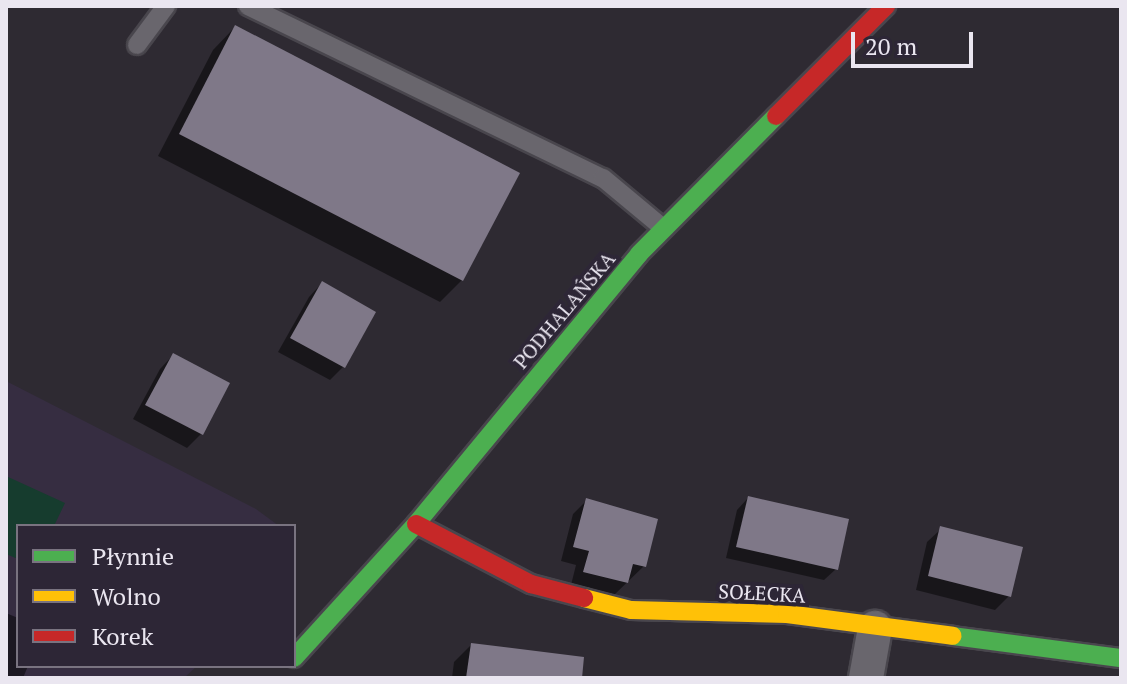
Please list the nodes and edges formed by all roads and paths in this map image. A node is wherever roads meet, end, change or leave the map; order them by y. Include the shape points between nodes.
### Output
1 (166, 6) edge
2 (248, 6) edge
3 (886, 6) edge
4 (137, 45) dead end
5 (663, 228) junction
6 (416, 524) junction
7 (875, 628) junction
8 (296, 656) edge
9 (1121, 658) edge
10 (866, 678) edge

1 - 4 lane
2 - 5 lane via 603,178
3 - 5 street, PODHALAŃSKA
5 - 6 street, PODHALAŃSKA
6 - 7 street, SOŁECKA via 531,584 631,610 787,614
6 - 8 street, PODHALAŃSKA
7 - 9 street, SOŁECKA
7 - 10 street

